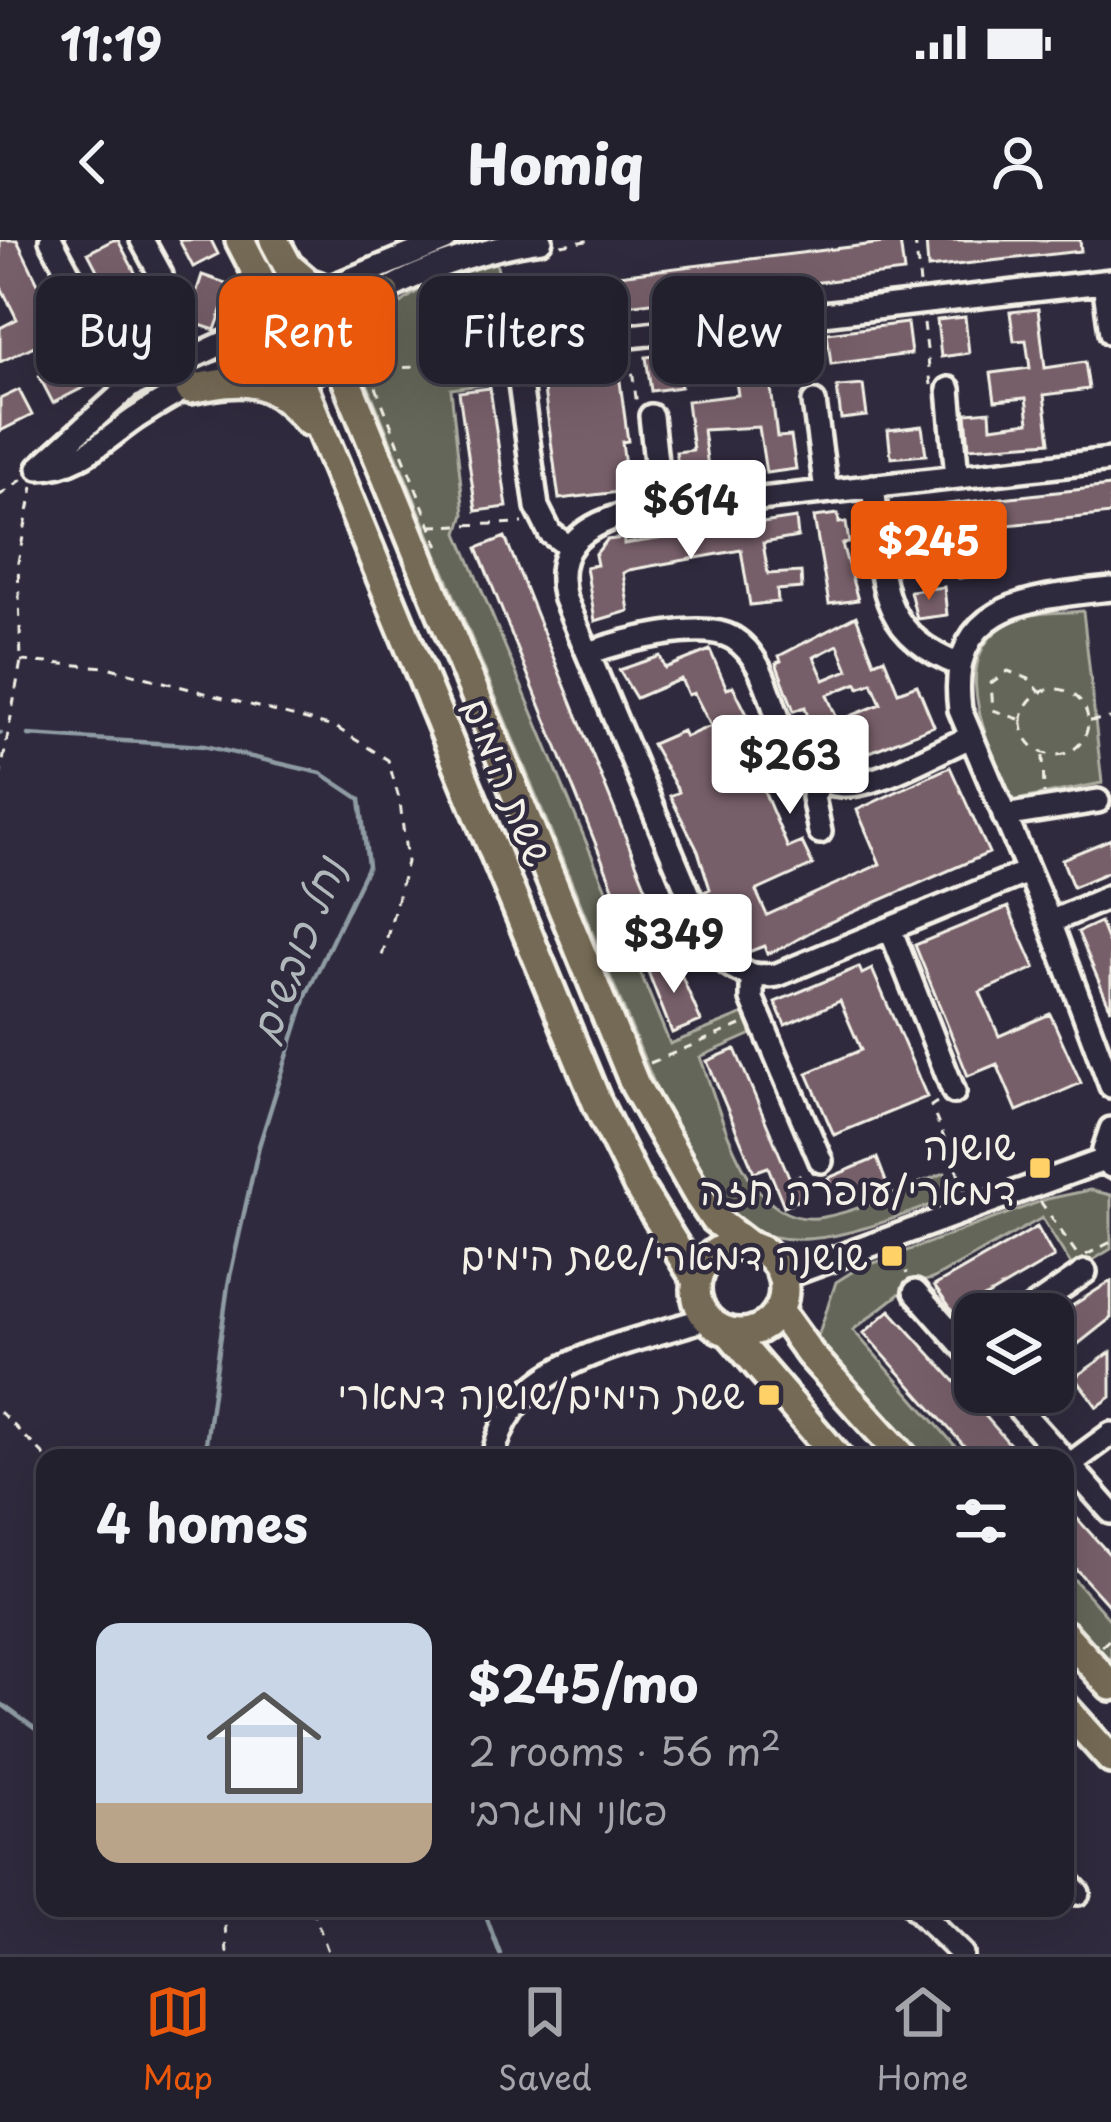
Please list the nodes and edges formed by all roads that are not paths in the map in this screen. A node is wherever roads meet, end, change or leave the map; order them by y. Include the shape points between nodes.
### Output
1 (51, 240) edge
2 (142, 240) edge
3 (240, 240) edge
4 (274, 240) edge
5 (446, 240) edge
6 (541, 240) edge
7 (70, 276) edge
8 (161, 276) edge
9 (258, 276) edge
10 (301, 276) edge
11 (346, 276) edge
12 (1107, 281) edge
13 (395, 289) edge
14 (1111, 333) edge
15 (219, 345) edge
16 (219, 374) edge
17 (298, 384) edge
18 (356, 384) edge
19 (129, 386) joint
20 (190, 389) junction
21 (949, 389) dead end
22 (814, 402) road end
23 (651, 416) road end
24 (326, 441) junction
25 (1111, 460) edge
26 (957, 477) junction
27 (873, 485) junction
28 (826, 490) junction
29 (661, 508) junction
30 (568, 546) junction
31 (1111, 589) edge
32 (590, 653) junction
33 (960, 665) junction
34 (971, 736) junction
35 (821, 780) junction
36 (1099, 801) dead end
37 (1004, 816) junction
38 (820, 832) dead end
39 (1027, 872) junction
40 (1111, 896) edge
41 (1050, 922) junction
42 (891, 931) junction
43 (752, 976) junction
44 (1111, 1086) edge
45 (954, 1092) road end
46 (1111, 1129) edge
47 (821, 1161) dead end
48 (1109, 1162) edge
49 (748, 1245) junction
50 (1085, 1272) dead end
51 (784, 1277) junction
52 (697, 1281) junction
53 (915, 1292) road end
54 (1054, 1293) edge
55 (779, 1311) junction
56 (718, 1325) junction
57 (954, 1333) edge
58 (1023, 1413) edge
59 (1111, 1434) edge
60 (496, 1449) edge
61 (830, 1449) edge
62 (896, 1449) edge
63 (1055, 1449) edge
64 (1074, 1456) edge
65 (1074, 1470) edge
66 (1111, 1512) edge
67 (1074, 1645) edge
68 (1111, 1686) edge
69 (1074, 1718) edge
70 (1111, 1759) edge
71 (924, 1917) edge
72 (962, 1954) edge

1 - 7 street
2 - 8 street
3 - 9 main road
4 - 10 main road
5 - 11 street
6 - 13 street via 460,259
12 - 14 street
12 - 30 street via 534,352 522,366 521,394 543,522
15 - 19 street
16 - 20 street
17 - 24 main road, ששת הימים
18 - 49 main road, ששת הימים via 406,526 630,1071 699,1198
19 - 20 street via 39,468 78,460
20 - 24 main road via 267,385
21 - 26 street
22 - 28 street
23 - 29 street
24 - 52 main road, ששת הימים via 598,1105
25 - 26 street
26 - 27 street
27 - 28 street
27 - 33 street via 896,623 931,654
28 - 29 street
29 - 30 street via 590,525
30 - 32 street via 560,581
31 - 33 street via 1016,603 978,627
32 - 35 street via 698,630 733,638 758,670 794,755
32 - 43 street via 710,947
33 - 34 street via 960,710
34 - 35 street via 866,783
34 - 37 street
35 - 38 street via 813,797
36 - 37 street
37 - 39 street
39 - 41 street
39 - 42 street
40 - 41 street
41 - 44 street
42 - 43 street via 777,975
42 - 45 street
43 - 47 street via 752,1000
46 - 48 street
48 - 51 street
49 - 51 main road via 771,1256
49 - 52 main road via 710,1256
50 - 54 street
51 - 55 main road
52 - 56 main road via 700,1307
53 - 57 street
55 - 56 main road via 758,1330
55 - 62 main road
56 - 60 street via 542,1377 513,1406
56 - 61 main road
58 - 63 street
59 - 64 street
65 - 66 street
67 - 68 main road
69 - 70 main road
71 - 72 street

